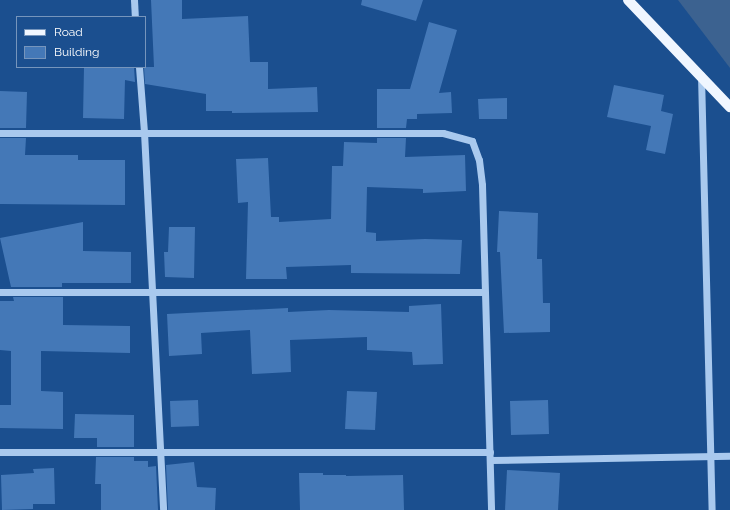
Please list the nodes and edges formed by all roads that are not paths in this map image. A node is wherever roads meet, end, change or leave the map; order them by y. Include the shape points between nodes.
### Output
1 (134, 0) edge
2 (628, 0) edge
3 (135, 16) edge
4 (139, 68) edge
5 (701, 75) junction
6 (730, 108) edge
7 (144, 132) junction
8 (0, 133) edge
9 (0, 292) edge
10 (153, 292) junction
11 (484, 292) junction
12 (0, 452) edge
13 (160, 452) junction
14 (490, 456) junction
15 (711, 456) junction
16 (730, 456) edge
17 (163, 510) edge
18 (491, 510) edge
19 (712, 510) edge

1 - 3 street
2 - 5 main road
4 - 7 street
5 - 6 main road
5 - 15 street
7 - 8 street
7 - 10 street
7 - 11 street via 443,133 472,141 479,160 482,186
9 - 10 street
10 - 11 street
10 - 13 street
11 - 14 street
12 - 13 street
13 - 14 street
13 - 17 street
14 - 15 street
14 - 18 street
15 - 16 street
15 - 19 street

